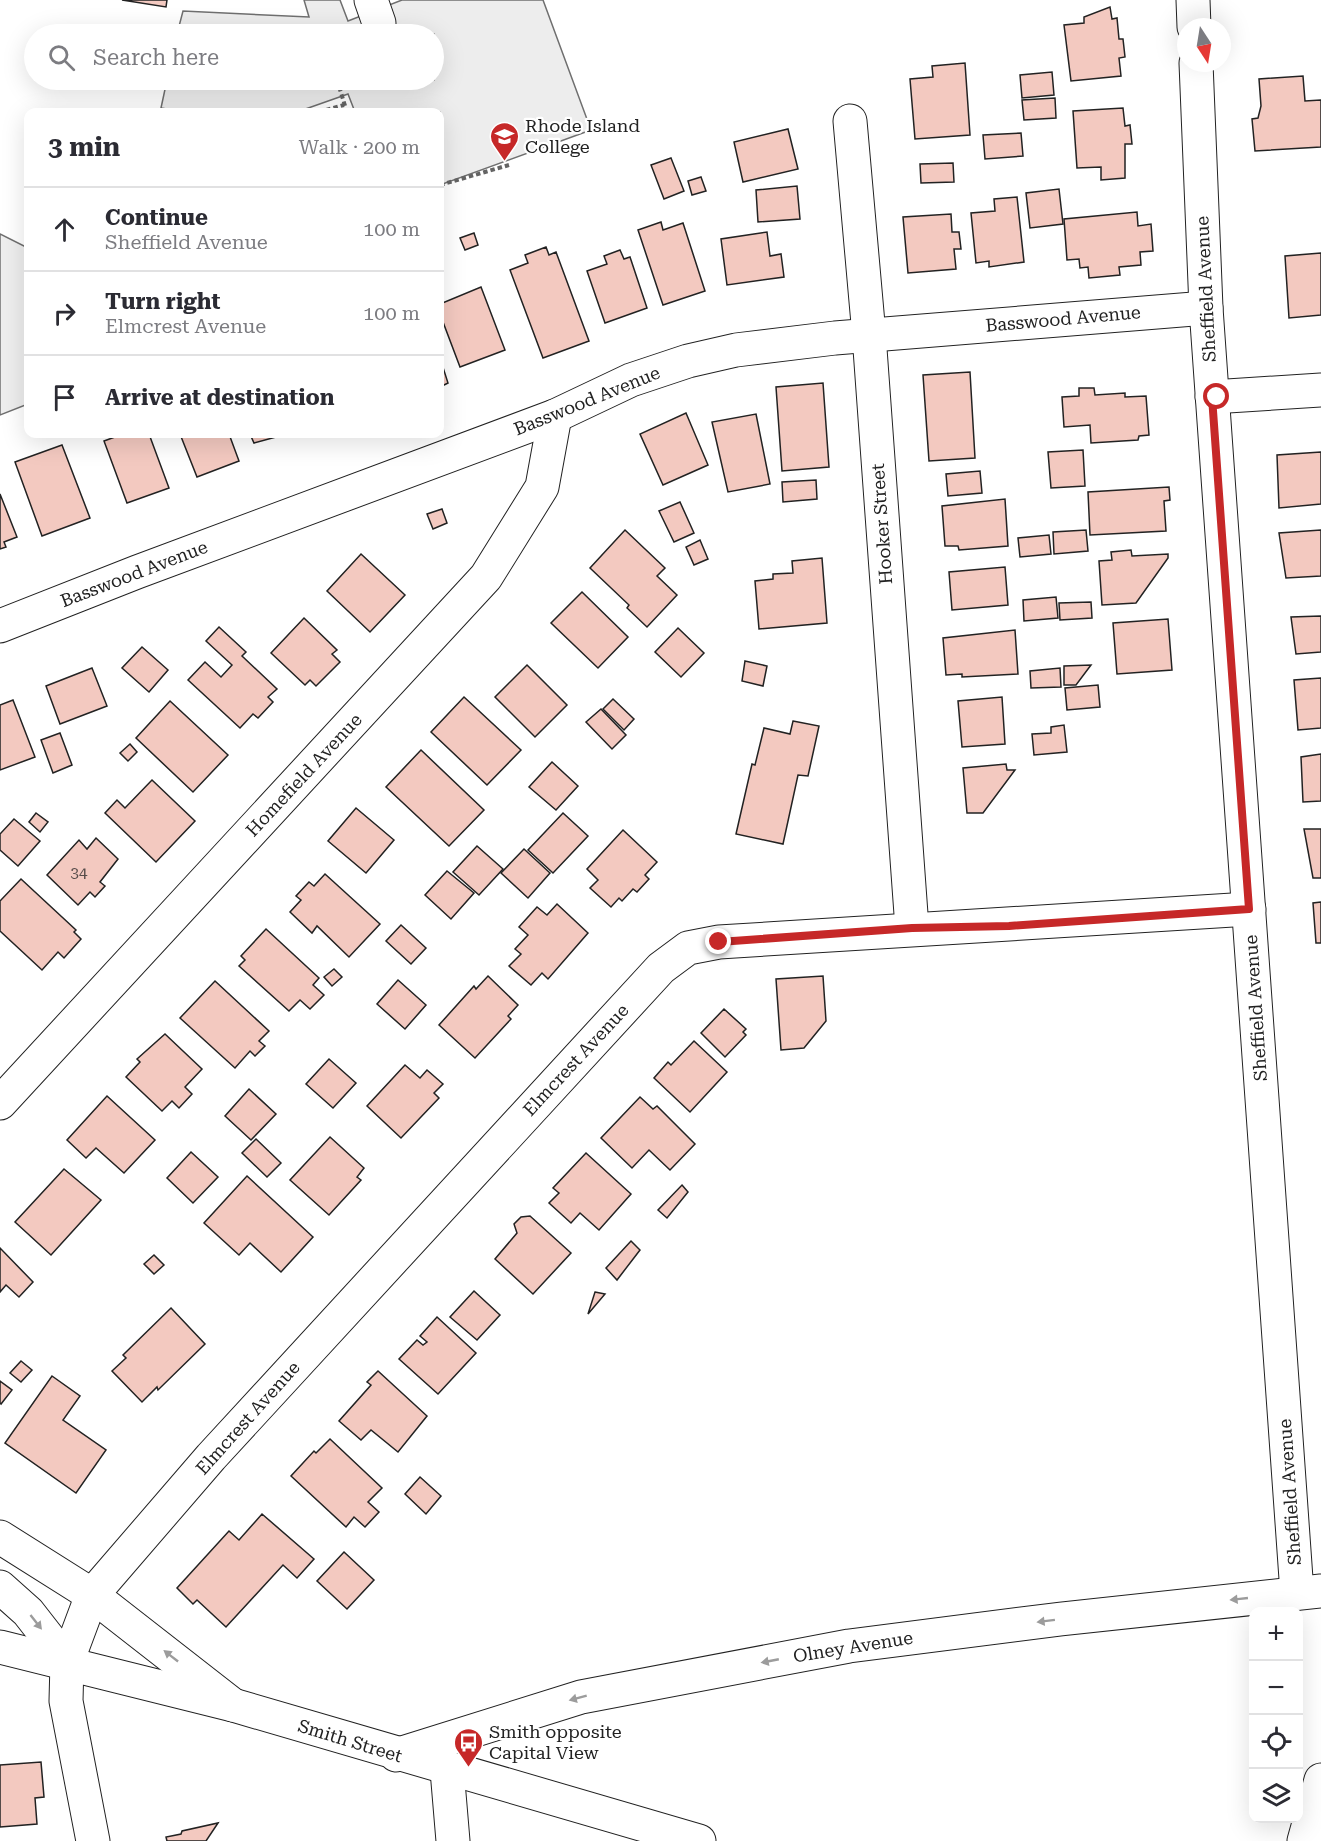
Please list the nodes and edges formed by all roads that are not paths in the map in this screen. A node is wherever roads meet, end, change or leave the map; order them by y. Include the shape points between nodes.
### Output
1 (1193, 0) edge
2 (1194, 18) edge
3 (1196, 72) edge
4 (850, 121) dead end
5 (1206, 308) junction
6 (870, 335) junction
7 (1321, 390) edge
8 (1212, 397) junction
9 (555, 416) junction
10 (0, 626) edge
11 (1249, 909) junction
12 (912, 928) junction
13 (0, 1103) edge
14 (0, 1536) edge
15 (0, 1587) edge
16 (1309, 1592) edge
17 (92, 1595) junction
18 (0, 1647) edge
19 (67, 1662) junction
20 (233, 1705) junction
21 (396, 1755) junction
22 (447, 1770) junction
23 (1321, 1780) edge
24 (93, 1841) edge
25 (453, 1841) edge
26 (699, 1841) edge
27 (1304, 1841) edge

1 - 2 street
3 - 5 street, Sheffield Avenue
4 - 6 street, Hooker Street
5 - 6 street, Basswood Avenue
5 - 8 street, Sheffield Avenue
6 - 9 street, Basswood Avenue via 736,350 688,361 631,380
6 - 12 street, Hooker Street
7 - 8 street
8 - 11 street, Sheffield Avenue
9 - 10 street, Basswood Avenue
9 - 13 street, Homefield Avenue via 542,487 486,577
11 - 12 street, Elmcrest Avenue via 1009,926
11 - 16 street, Sheffield Avenue
12 - 17 street, Elmcrest Avenue via 719,942 688,948 661,968 211,1457
14 - 17 street
15 -> 19 street via 28,1612
16 -> 21 street, Olney Avenue via 838,1648 581,1697
17 - 19 street
20 -> 17 street
18 - 19 street, Smith Street
19 - 20 street, Smith Street
19 - 24 street via 66,1701
20 - 21 street, Smith Street
21 - 22 street, Smith Street
22 - 25 street
22 - 26 street, Smith Street
23 - 27 street

